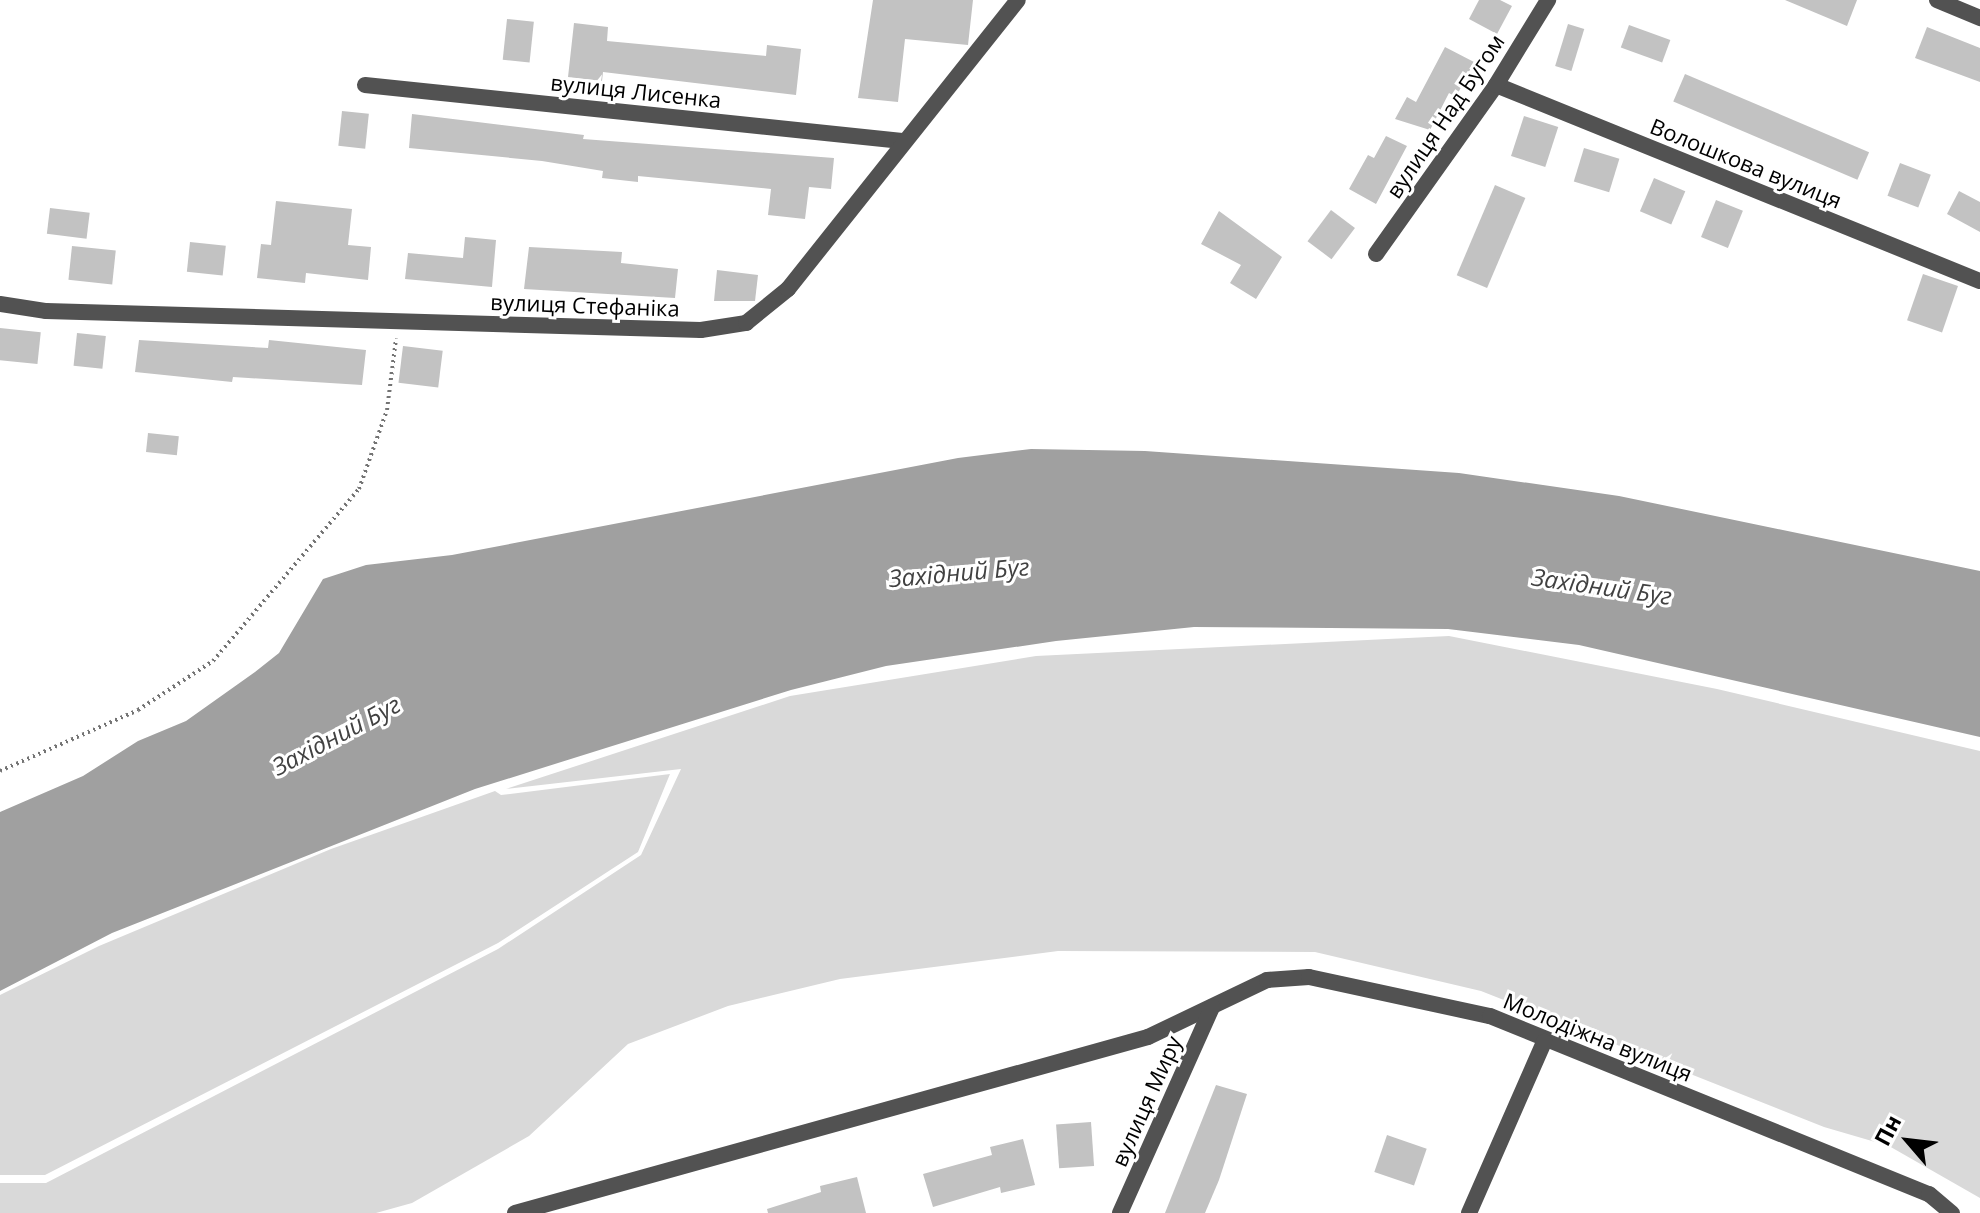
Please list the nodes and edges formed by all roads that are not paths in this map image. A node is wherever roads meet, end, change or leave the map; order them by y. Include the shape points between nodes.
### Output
1 (1018, 0) edge
2 (1548, 0) edge
3 (1937, 0) edge
4 (1980, 18) edge
5 (365, 85) dead end
6 (1496, 85) junction
7 (902, 141) junction
8 (1376, 254) dead end
9 (1980, 281) edge
10 (0, 304) edge
11 (1212, 1007) junction
12 (1544, 1042) junction
13 (515, 1213) edge
14 (1120, 1213) edge
15 (1469, 1213) edge
16 (1952, 1213) edge

1 - 7 street, вулиця Стефаніка
2 - 6 street, вулиця Над Бугом
3 - 4 street
5 - 7 street, вулиця Лисенка
6 - 8 street, вулиця Над Бугом
6 - 9 street, Волошкова вулиця
7 - 10 street, вулиця Стефаніка via 788,289 746,323 701,330 46,311
11 - 12 street, Молодіжна вулиця via 1267,980 1309,977 1490,1016
11 - 13 street, Молодіжна вулиця via 1148,1037
11 - 14 street, вулиця Миру
12 - 15 street
12 - 16 street, Молодіжна вулиця via 1929,1194

